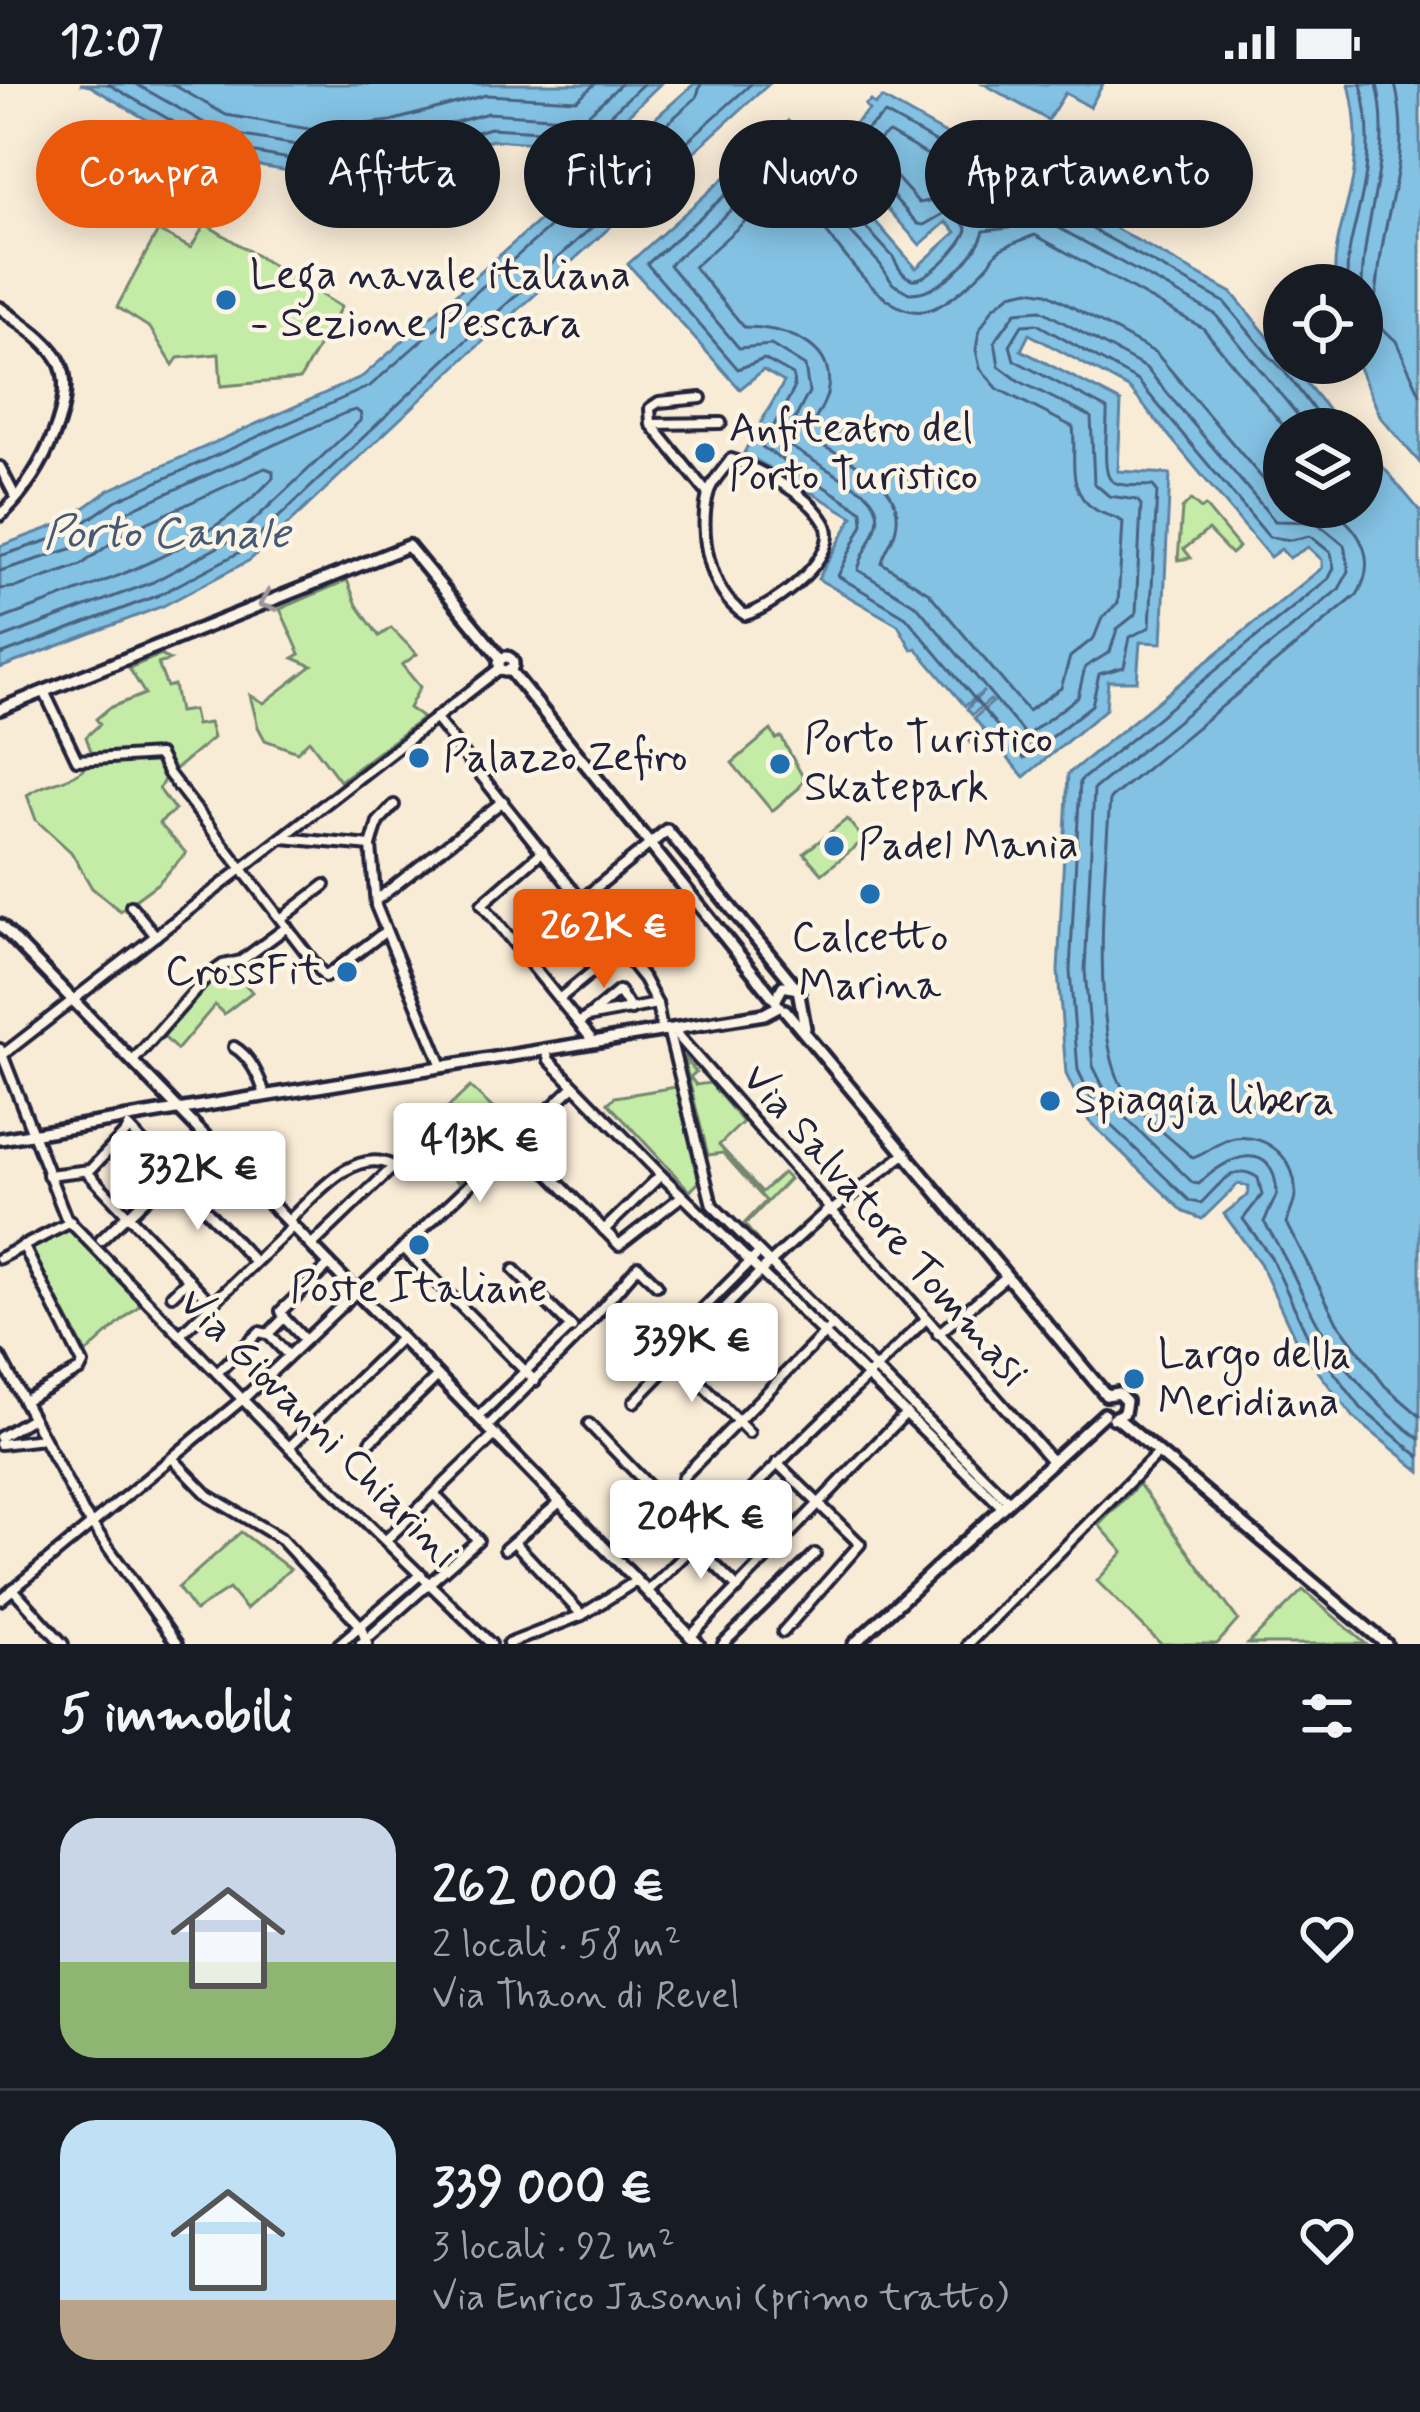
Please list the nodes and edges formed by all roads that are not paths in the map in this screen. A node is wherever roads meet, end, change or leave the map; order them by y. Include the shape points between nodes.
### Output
1 (0, 308) edge
2 (701, 398) dead end
3 (721, 423) dead end
4 (651, 424) junction
5 (0, 467) edge
6 (709, 495) junction
7 (17, 499) junction
8 (0, 514) edge
9 (504, 665) junction
10 (44, 691) junction
11 (0, 709) edge
12 (435, 718) junction
13 (503, 801) junction
14 (394, 805) dead end
15 (281, 838) junction
16 (650, 844) junction
17 (372, 848) junction
18 (543, 851) junction
19 (242, 868) junction
20 (325, 885) dead end
21 (377, 899) junction
22 (581, 900) junction
23 (131, 906) dead end
24 (285, 922) junction
25 (0, 925) edge
26 (386, 931) junction
27 (156, 936) junction
28 (620, 949) junction
29 (795, 986) junction
30 (560, 998) junction
31 (74, 1000) junction
32 (657, 1004) junction
33 (800, 1004) junction
34 (780, 1006) junction
35 (631, 1010) junction
36 (584, 1020) junction
37 (669, 1029) junction
38 (807, 1033) junction
39 (593, 1041) junction
40 (234, 1047) dead end
41 (545, 1049) junction
42 (2, 1051) edge
43 (134, 1061) junction
44 (442, 1066) junction
45 (574, 1086) junction
46 (265, 1095) junction
47 (179, 1108) junction
48 (127, 1122) junction
49 (34, 1133) junction
50 (0, 1138) edge
51 (517, 1141) junction
52 (201, 1144) dead end
53 (413, 1147) dead end
54 (906, 1153) junction
55 (393, 1166) junction
56 (86, 1171) junction
57 (171, 1174) junction
58 (49, 1175) junction
59 (661, 1175) junction
60 (708, 1195) junction
61 (682, 1196) junction
62 (691, 1204) junction
63 (829, 1211) junction
64 (129, 1215) junction
65 (71, 1222) junction
66 (290, 1223) junction
67 (604, 1230) junction
68 (101, 1240) dead end
69 (312, 1245) junction
70 (23, 1246) junction
71 (403, 1248) junction
72 (759, 1253) junction
73 (0, 1258) edge
74 (750, 1261) junction
75 (256, 1262) junction
76 (769, 1263) junction
77 (330, 1264) junction
78 (514, 1270) dead end
79 (761, 1271) junction
80 (1007, 1276) junction
81 (189, 1279) junction
82 (657, 1285) dead end
83 (357, 1292) junction
84 (172, 1295) dead end
85 (212, 1304) junction
86 (284, 1318) junction
87 (925, 1320) junction
88 (828, 1329) junction
89 (574, 1330) junction
90 (181, 1334) junction
91 (268, 1334) junction
92 (938, 1334) junction
93 (698, 1335) junction
94 (401, 1337) junction
95 (305, 1340) junction
96 (288, 1355) junction
97 (0, 1357) edge
98 (676, 1358) junction
99 (870, 1371) junction
100 (526, 1372) junction
101 (218, 1373) junction
102 (438, 1376) junction
103 (536, 1381) junction
104 (1106, 1395) junction
105 (243, 1399) junction
106 (23, 1401) junction
107 (634, 1402) dead end
108 (909, 1410) junction
109 (1104, 1414) junction
110 (32, 1418) junction
111 (478, 1418) junction
112 (1117, 1418) junction
113 (738, 1421) junction
114 (589, 1424) dead end
115 (491, 1431) junction
116 (749, 1432) dead end
117 (43, 1439) junction
118 (0, 1440) edge
119 (371, 1441) dead end
120 (289, 1447) junction
121 (1158, 1453) junction
122 (172, 1458) junction
123 (1052, 1461) junction
124 (777, 1463) junction
125 (435, 1495) junction
126 (560, 1502) junction
127 (1005, 1504) junction
128 (820, 1505) junction
129 (668, 1506) junction
130 (90, 1522) junction
131 (386, 1540) junction
132 (694, 1544) junction
133 (517, 1545) dead end
134 (506, 1549) dead end
135 (815, 1554) dead end
136 (614, 1558) junction
137 (421, 1574) junction
138 (636, 1581) junction
139 (429, 1582) junction
140 (738, 1588) junction
141 (13, 1589) junction
142 (647, 1592) junction
143 (0, 1600) edge
144 (582, 1616) junction
145 (360, 1625) junction
146 (783, 1632) dead end
147 (694, 1640) edge
148 (365, 1643) edge
149 (63, 1644) edge
150 (177, 1644) edge
151 (339, 1644) edge
152 (490, 1644) edge
153 (508, 1644) edge
154 (723, 1644) edge
155 (854, 1644) edge
156 (968, 1644) edge
157 (1386, 1644) edge

1 - 7 street via 47,346 63,371 61,415
2 - 4 street via 659,401 650,408
3 - 4 street
4 - 6 street
5 - 7 street
6 - 6 street via 706,548 731,606 745,615 763,610 805,581 829,537 805,500 731,459
7 - 8 street
9 -> 10 street via 408,546
9 - 12 street
9 - 16 street
10 - 11 street
10 - 19 street via 76,760 156,753
12 - 13 street
12 - 15 street
13 - 18 street
13 - 21 street
14 - 17 street via 378,822
15 - 17 street
15 - 19 street
16 - 22 street
16 - 29 street via 667,830
16 - 34 street
17 - 21 street
18 - 22 street
18 - 30 street via 482,904
19 - 24 street
19 - 27 street
20 - 24 street
21 - 26 street
22 - 28 street
23 - 27 street
24 - 26 street via 325,977
24 - 43 street via 204,981
25 - 31 street
26 - 44 street
27 - 31 street
28 - 30 street
28 - 32 street
29 - 33 street
29 - 34 street via 783,986
30 - 36 street
31 - 42 street
31 - 43 street
32 - 35 street
32 - 37 street
33 - 34 street
33 - 38 street
34 - 37 street
34 - 38 street
35 - 36 street
35 - 36 street via 619,991
36 - 39 street
37 - 39 street
37 - 60 street
37 - 63 street, Via Salvatore Tommasi
38 - 54 street
39 - 41 street
40 - 46 street
41 - 44 street
41 - 45 street
42 - 49 street, Via Giovanni Chiarini
43 - 47 street
44 - 46 street
45 - 51 street
45 - 59 street
46 - 47 street
47 - 48 street
47 - 66 street
48 - 49 street
48 - 56 street via 128,1134
48 - 57 street
49 - 50 street
49 - 58 street, Via Giovanni Chiarini
51 - 67 street
51 - 71 street
52 - 57 street
53 - 55 street
54 - 63 street
54 - 80 street
55 - 66 street via 335,1174
55 - 69 street
56 - 58 street
56 - 64 street
57 - 64 street
57 - 75 street
58 - 65 street, Via Giovanni Chiarini
59 - 61 street
59 - 67 street
60 - 62 street
60 - 72 street
61 - 62 street
61 - 67 street via 628,1242 620,1245
62 - 74 street
63 - 76 street
63 - 87 street, Via Salvatore Tommasi
64 - 68 street
64 - 81 street
65 - 70 street
65 - 90 street, Via Giovanni Chiarini
66 - 69 street
66 - 75 street
69 - 77 street
70 - 73 street
70 - 106 street via 82,1364
71 - 83 street
71 - 100 street
72 - 74 street
72 - 76 street
74 - 79 street
74 - 93 street via 689,1323
75 - 85 street
76 - 79 street
76 - 88 street
77 - 83 street
77 - 86 street via 282,1310
78 - 89 street
79 - 88 street
79 - 93 street
80 - 92 street
80 - 104 street
81 - 84 street
81 - 85 street
82 - 89 street via 638,1266
83 - 94 street
83 - 95 street
85 - 90 street
86 - 91 street
86 - 95 street
87 - 92 street, Via Salvatore Tommasi
87 - 99 street
88 - 99 street
88 - 113 street
89 - 100 street
89 - 103 street
90 - 101 street, Via Giovanni Chiarini
91 - 96 street
91 - 101 street via 260,1332
92 - 123 street, Via Salvatore Tommasi
93 - 98 street
94 - 102 street
94 - 120 street
95 - 96 street
96 - 105 street
97 - 106 street
98 - 107 street
98 - 113 street
99 - 108 street
99 - 124 street
100 - 103 street
100 - 111 street
101 - 105 street, Via Giovanni Chiarini
102 - 111 street
102 - 119 street
103 - 115 street
104 - 109 street
104 - 112 street via 1126,1401
105 - 120 street, Via Giovanni Chiarini
105 - 122 street
106 - 110 street
108 - 127 street
108 - 128 street
109 - 112 street
109 - 123 street
110 - 117 street
110 - 118 street
111 - 115 street
112 - 121 street
113 - 116 street
113 - 129 street via 683,1477 683,1492
114 - 129 street
115 - 125 street
115 - 126 street
117 - 118 street
117 - 130 street
120 - 131 street, Via Giovanni Chiarini
121 - 156 street
121 - 157 street
122 - 130 street
122 - 145 street via 209,1496 280,1538
123 - 127 street
124 - 128 street
124 - 132 street
125 - 131 street
125 - 139 street via 478,1540
126 - 134 street
126 - 136 street
127 - 155 street
128 - 140 street
128 - 146 street via 860,1544
129 - 136 street
130 - 141 street
130 - 150 street
131 - 137 street, Via Giovanni Chiarini
132 - 140 street
132 - 142 street
133 - 144 street
135 - 154 street
136 - 138 street
137 - 139 street, Via Giovanni Chiarini
137 - 145 street
138 - 142 street
138 - 144 street
139 - 148 street
139 - 152 street, Via Giovanni Chiarini
140 - 147 street
141 - 143 street
141 - 149 street
142 - 147 street
144 - 153 street
145 - 148 street
145 - 151 street

